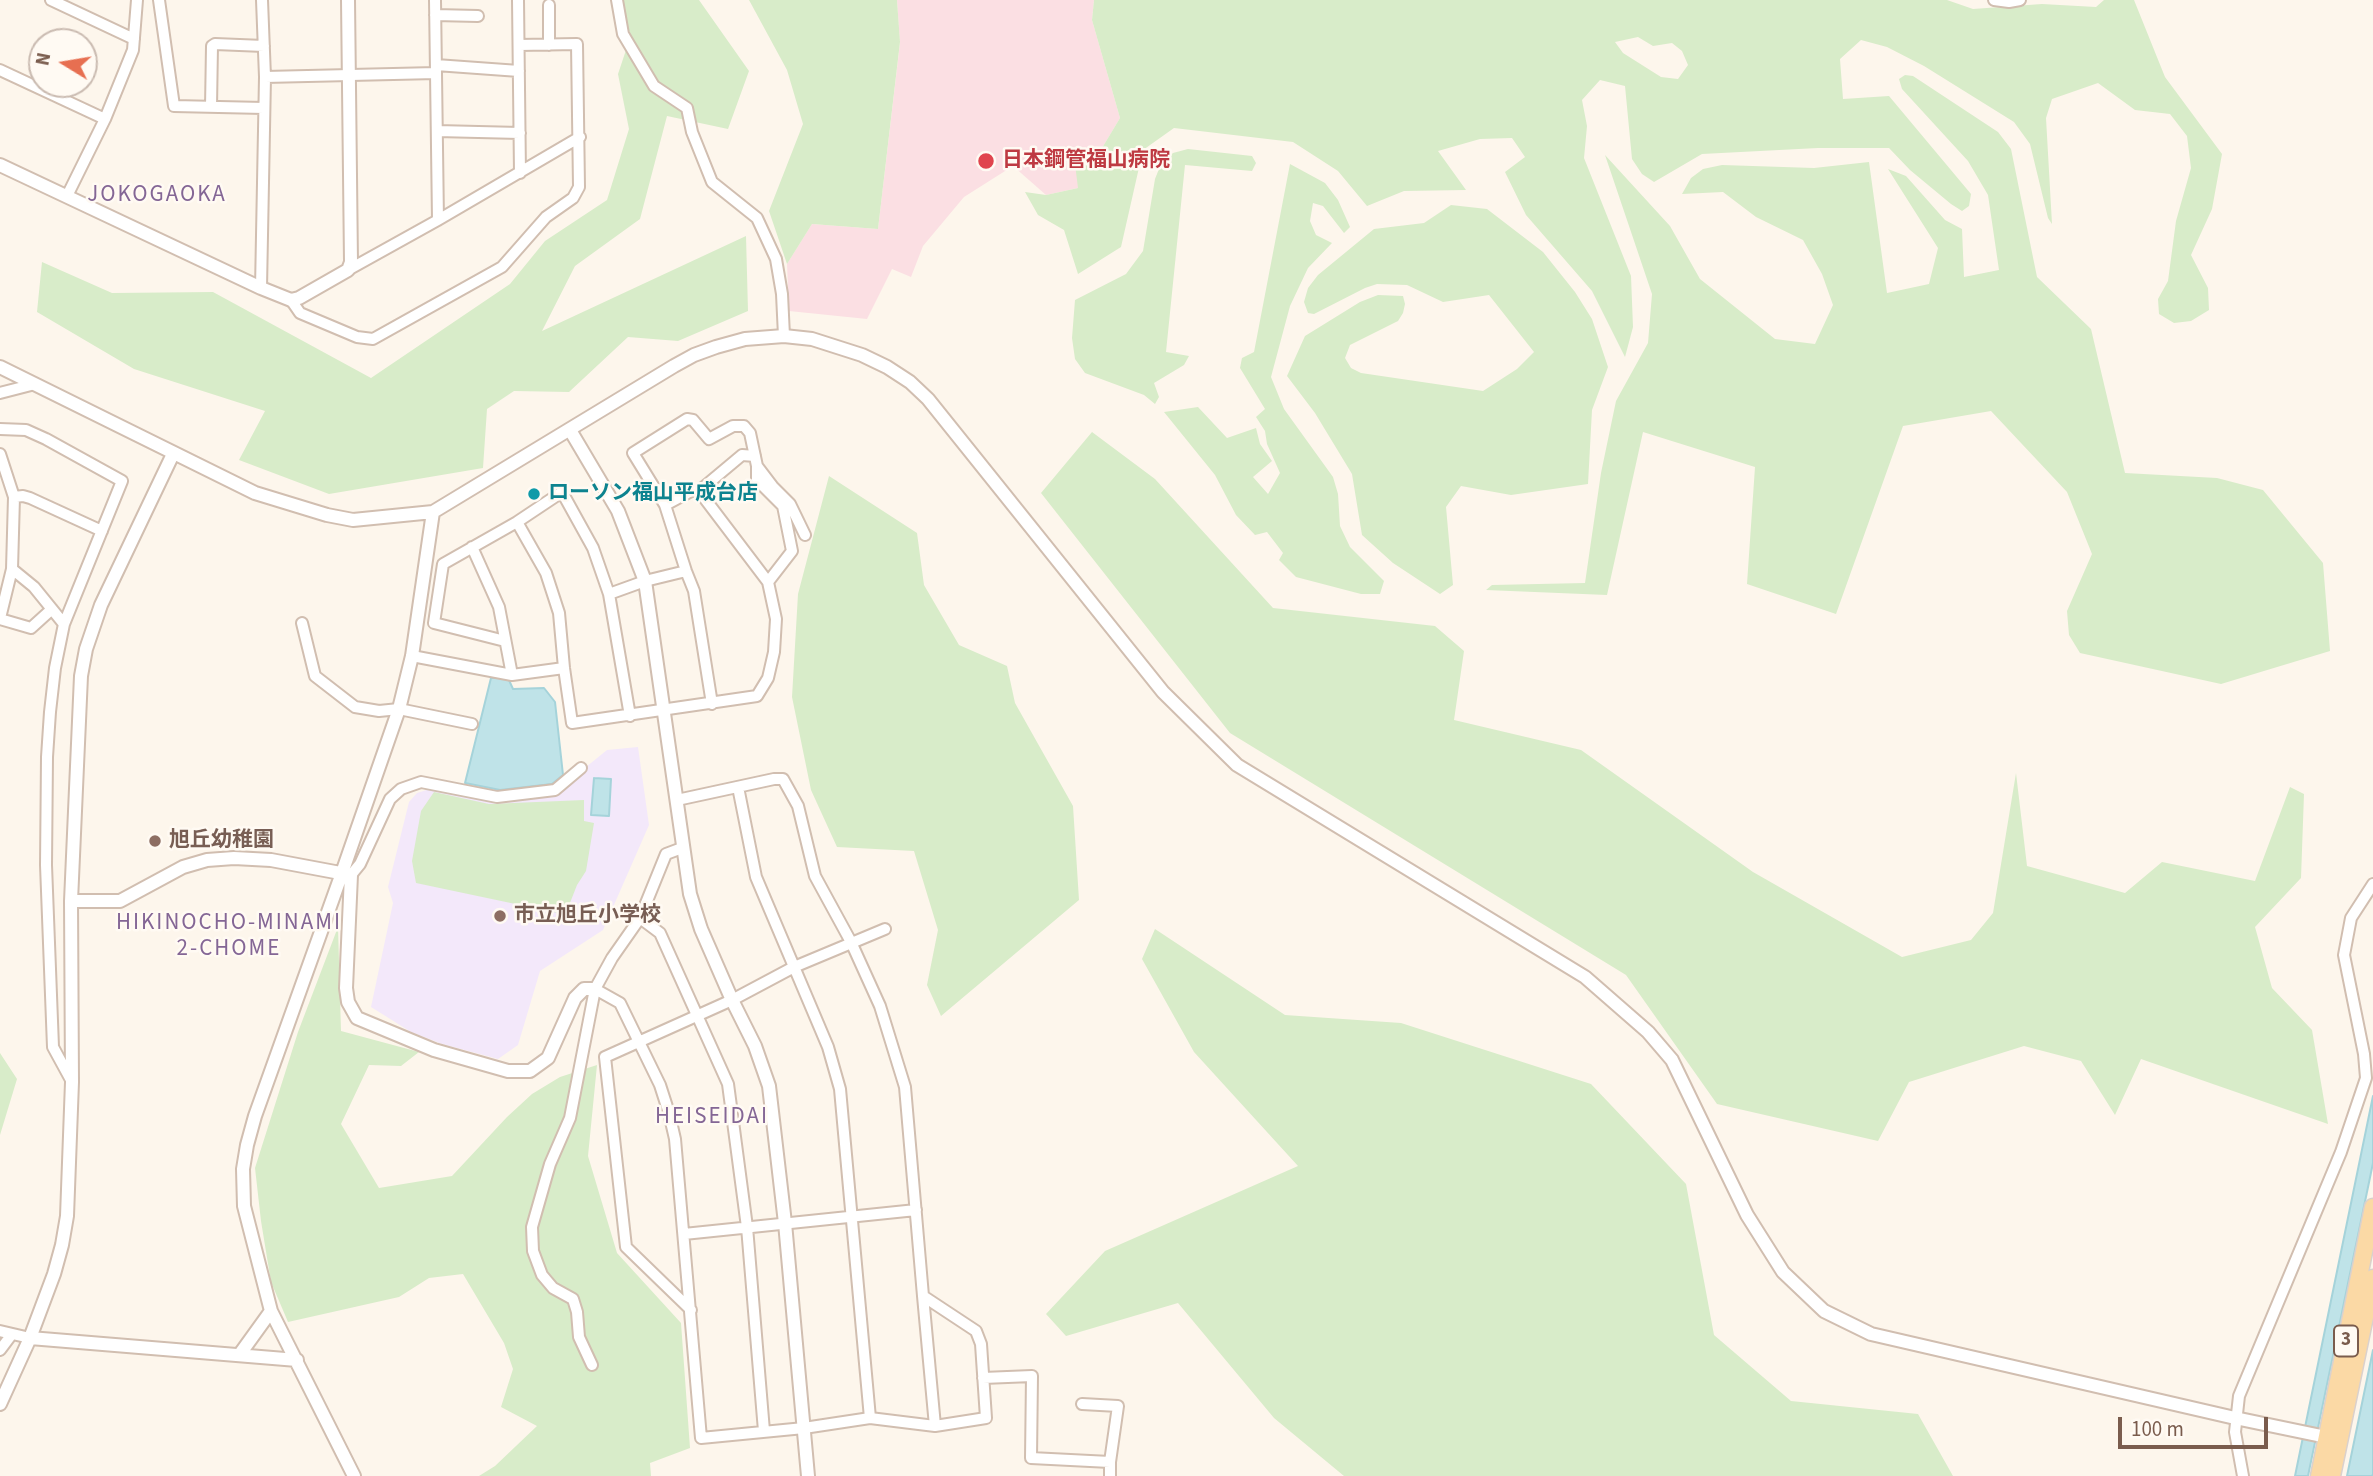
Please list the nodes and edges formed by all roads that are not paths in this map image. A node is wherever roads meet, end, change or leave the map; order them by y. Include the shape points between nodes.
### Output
1 (51, 0) edge
2 (137, 0) edge
3 (159, 0) edge
4 (261, 0) edge
5 (348, 0) edge
6 (435, 0) edge
7 (518, 0) edge
8 (617, 0) edge
9 (1994, 0) edge
10 (2020, 0) edge
11 (549, 5) dead end
12 (435, 15) junction
13 (478, 16) dead end
14 (134, 39) junction
15 (549, 45) junction
16 (264, 46) junction
17 (519, 46) junction
18 (436, 69) junction
19 (0, 70) edge
20 (519, 71) junction
21 (265, 76) junction
22 (350, 76) junction
23 (211, 107) junction
24 (264, 108) junction
25 (105, 119) junction
26 (437, 131) junction
27 (520, 133) junction
28 (580, 137) junction
29 (0, 165) edge
30 (520, 173) junction
31 (66, 196) junction
32 (439, 220) junction
33 (348, 270) junction
34 (261, 288) junction
35 (291, 300) junction
36 (784, 336) junction
37 (0, 367) edge
38 (35, 384) junction
39 (0, 393) edge
40 (0, 429) edge
41 (570, 430) junction
42 (0, 454) edge
43 (173, 454) junction
44 (756, 461) junction
45 (699, 491) junction
46 (15, 497) junction
47 (665, 505) junction
48 (433, 512) junction
49 (517, 522) junction
50 (102, 531) junction
51 (805, 535) dead end
52 (472, 547) junction
53 (12, 569) junction
54 (685, 571) junction
55 (645, 581) junction
56 (768, 582) junction
57 (609, 594) junction
58 (52, 609) junction
59 (0, 618) edge
60 (302, 623) dead end
61 (64, 624) junction
62 (505, 641) junction
63 (412, 656) junction
64 (564, 668) junction
65 (512, 676) junction
66 (712, 704) junction
67 (399, 709) junction
68 (664, 711) junction
69 (630, 716) junction
70 (472, 724) dead end
71 (581, 768) dead end
72 (738, 787) junction
73 (677, 800) junction
74 (682, 848) junction
75 (346, 874) junction
76 (2373, 884) edge
77 (71, 901) junction
78 (640, 918) junction
79 (885, 929) dead end
80 (851, 942) junction
81 (793, 967) junction
82 (595, 989) junction
83 (732, 1000) junction
84 (696, 1016) junction
85 (639, 1043) junction
86 (2370, 1079) edge
87 (72, 1082) junction
88 (2373, 1207) edge
89 (916, 1210) junction
90 (850, 1217) junction
91 (785, 1223) junction
92 (747, 1227) junction
93 (684, 1234) junction
94 (2373, 1278) edge
95 (923, 1296) junction
96 (691, 1310) junction
97 (271, 1311) junction
98 (0, 1331) edge
99 (12, 1335) junction
100 (30, 1338) junction
101 (0, 1350) edge
102 (240, 1354) junction
103 (297, 1360) junction
104 (592, 1365) dead end
105 (984, 1378) junction
106 (0, 1404) edge
107 (1082, 1404) dead end
108 (870, 1418) junction
109 (2235, 1418) junction
110 (935, 1426) junction
111 (804, 1428) junction
112 (764, 1431) junction
113 (2333, 1439) junction
114 (1110, 1462) junction
115 (354, 1476) edge
116 (808, 1476) edge
117 (1110, 1476) edge
118 (2243, 1476) edge
119 (2319, 1476) edge
120 (2332, 1476) edge

1 - 14 street
2 - 14 street
3 - 23 street via 174,106
4 - 16 street
5 - 22 street
6 - 12 street
7 - 17 street
8 - 36 street via 623,34 654,86 687,108 712,182 757,218 776,259
9 - 10 street
11 - 15 street
12 - 13 street
12 - 18 street
14 - 25 street
15 - 17 street
15 - 28 street via 577,44
16 - 21 street
16 - 23 street via 212,46
17 - 20 street
18 - 20 street
18 - 22 street
18 - 26 street
19 - 25 street
20 - 27 street
21 - 22 street
21 - 24 street
22 - 33 street
23 - 24 street
24 - 34 street
25 - 31 street
26 - 27 street
26 - 32 street
27 - 30 street
28 - 30 street
28 - 35 street via 579,187 573,198 545,217 502,267 479,281 373,339 300,313
29 - 31 street
30 - 32 street
31 - 34 street
32 - 33 street
33 - 35 street
34 - 35 street
36 - 41 street via 746,339 694,355
36 - 109 street via 812,339 862,355 899,374 929,399 1163,692 1237,765 1586,977 1648,1032 1672,1060 1747,1215 1783,1272 1824,1311 1871,1334
37 - 38 street
38 - 39 street
38 - 43 street
40 - 50 street via 26,430 122,481
41 - 48 street
41 - 55 street via 618,511
42 - 46 street
43 - 48 street via 255,492 327,515 354,520
43 - 77 street via 101,605 86,649
44 - 45 street via 742,456
44 - 47 street via 744,426 733,426 709,439 694,420 687,419 633,453
44 - 51 street via 790,503
44 - 56 street via 757,480 783,506 792,551
45 - 47 street
45 - 56 street
46 - 50 street via 30,498
46 - 53 street
47 - 54 street
48 - 63 street
49 - 52 street
49 - 57 street via 562,492 593,548
49 - 64 street via 546,573 559,614
50 - 61 street
52 - 62 street via 499,607
52 - 62 street via 443,564 434,623
53 - 58 street
53 - 59 street
54 - 55 street
54 - 66 street via 694,591
55 - 57 street
55 - 68 street
56 - 66 street via 776,619 768,678 757,696
57 - 69 street
58 - 59 street via 31,628
58 - 61 street
60 - 67 street via 315,676 355,707
61 - 87 street via 50,712 46,865 53,1047
62 - 65 street
63 - 65 street
63 - 67 street
64 - 65 street
64 - 69 street via 572,723
66 - 68 street
67 - 70 street
67 - 75 street
68 - 69 street
68 - 73 street
71 - 75 street via 555,790 497,797 421,782 401,789 390,799 360,864
72 - 73 street
72 - 80 street via 783,779 798,806 815,876
72 - 81 street via 756,877
73 - 74 street
74 - 78 street via 666,854
74 - 83 street via 701,929
75 - 77 street via 271,860 207,860 183,867 120,901
75 - 82 street via 348,1002 357,1018 368,1025 508,1071 530,1071 548,1058 575,998 584,989
75 - 97 street via 247,1145 244,1206
76 - 86 street via 2351,918 2344,955
77 - 87 street
78 - 82 street
78 - 84 street via 660,933
79 - 80 street
80 - 81 street
80 - 89 street via 880,1006 905,1087
81 - 83 street
81 - 90 street via 828,1047 840,1089
82 - 85 street via 620,1003
82 - 104 street via 570,1118 550,1164 532,1227 533,1251 542,1275 553,1288 573,1299 579,1337
83 - 84 street
83 - 91 street via 769,1086
84 - 85 street
84 - 92 street via 728,1084
85 - 93 street via 669,1113
85 - 96 street via 606,1057 626,1247
86 - 109 street via 2243,1385
87 - 100 street via 67,1216 54,1274
88 - 113 main road, 3
89 - 90 street
89 - 95 street
90 - 91 street
90 - 108 street
91 - 92 street
91 - 111 street
92 - 93 street
92 - 112 street
93 - 96 street
94 - 113 main road, 3
95 - 105 street via 975,1331
95 - 110 street
96 - 112 street via 701,1438
97 - 102 street
97 - 103 street
98 - 99 street
99 - 100 street
99 - 101 street
100 - 102 street
100 - 106 street
102 - 103 street
103 - 115 street
105 - 110 street via 986,1418
105 - 114 street via 1032,1376 1031,1458
107 - 114 street via 1118,1406
108 - 110 street
108 - 111 street
109 - 113 street
109 - 118 street
111 - 112 street
111 - 116 street
113 - 119 main road, 3
113 - 120 main road, 3
114 - 117 street

